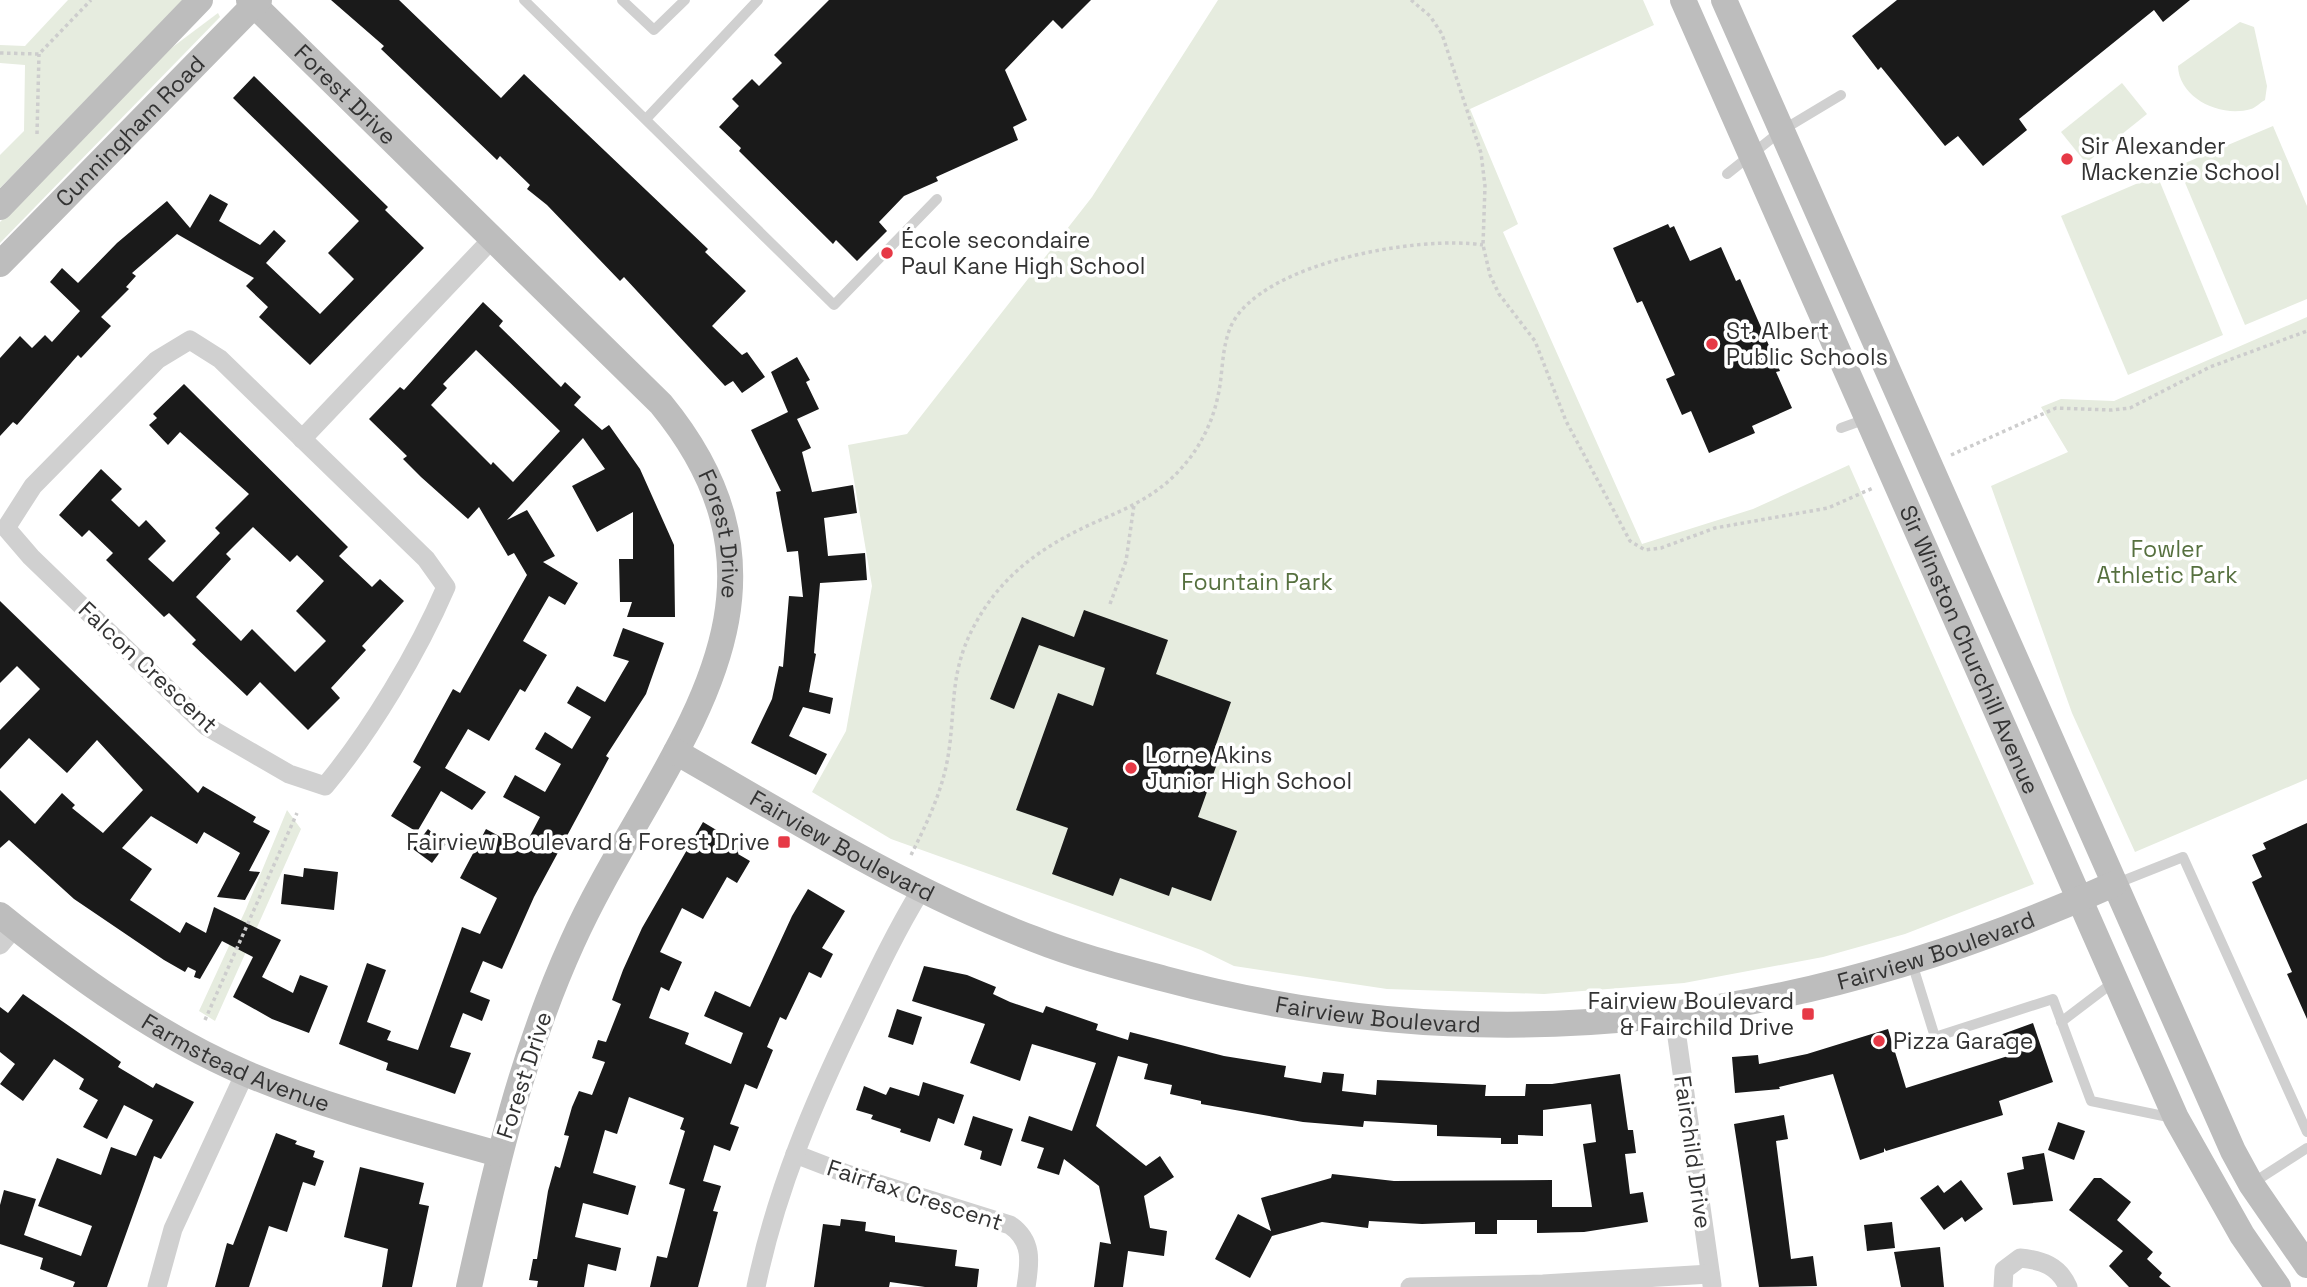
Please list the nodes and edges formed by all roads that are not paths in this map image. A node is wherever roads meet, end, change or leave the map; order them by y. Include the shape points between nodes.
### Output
1 (200, 0) edge
2 (524, 0) edge
3 (622, 0) edge
4 (685, 0) edge
5 (758, 0) edge
6 (1683, 0) edge
7 (1724, 0) edge
8 (254, 2) edge
9 (1841, 95) dead end
10 (646, 119) junction
11 (1781, 131) junction
12 (1751, 157) junction
13 (1727, 174) dead end
14 (937, 199) dead end
15 (0, 207) edge
16 (494, 237) junction
17 (0, 264) edge
18 (1866, 418) junction
19 (1841, 428) dead end
20 (302, 439) junction
21 (677, 752) junction
22 (2114, 884) junction
23 (921, 890) junction
24 (2080, 900) junction
25 (5, 929) edge
26 (1912, 963) junction
27 (2116, 981) junction
28 (1674, 1016) junction
29 (2061, 1022) junction
30 (245, 1073) junction
31 (2176, 1118) junction
32 (2307, 1132) edge
33 (2307, 1148) edge
34 (498, 1154) junction
35 (795, 1154) junction
36 (2251, 1184) junction
37 (2307, 1265) edge
38 (1711, 1280) edge
39 (158, 1287) edge
40 (469, 1287) edge
41 (756, 1287) edge
42 (1026, 1287) edge
43 (1410, 1287) edge
44 (2003, 1287) edge
45 (2068, 1287) edge
46 (2278, 1287) edge

1 - 15 street, Cunningham Road
2 - 10 lane
3 - 4 lane via 654,30
5 - 10 lane
6 - 12 street, Sir Winston Churchill Avenue
7 - 11 street, Sir Winston Churchill Avenue
8 - 16 street, Forest Drive
8 - 17 street, Cunningham Road
9 - 11 lane
10 - 14 lane via 834,305
11 - 12 lane
11 - 22 street, Sir Winston Churchill Avenue
12 - 13 lane
12 - 18 street, Sir Winston Churchill Avenue
16 - 20 street
16 - 21 street, Forest Drive via 662,404 691,443 713,488 728,553 730,600 711,683
18 - 19 lane
18 - 24 street, Sir Winston Churchill Avenue
20 - 20 street, Falcon Crescent via 220,359 190,340 157,360 33,486 6,528 206,726 289,774 325,786 352,754 446,587 426,559
21 - 23 street, Fairview Boulevard
21 - 34 street, Forest Drive via 625,837 572,942 531,1047
22 - 24 street, Fairview Boulevard
22 - 32 lane via 2183,858
22 - 36 street, Sir Winston Churchill Avenue via 2232,1151
23 - 28 street, Fairview Boulevard via 1033,939 1111,966 1296,1009 1491,1026
23 - 35 street via 900,923 812,1106
24 - 26 street, Fairview Boulevard
24 - 27 street, Sir Winston Churchill Avenue
25 - 30 street, Farmstead Avenue via 131,1010
26 - 28 street, Fairview Boulevard via 1806,992
26 - 29 lane via 1935,1037 2053,999
27 - 29 lane
27 - 31 street, Sir Winston Churchill Avenue
28 - 38 street, Fairchild Drive
29 - 31 lane via 2091,1101
30 - 34 street, Farmstead Avenue via 369,1119
30 - 39 street via 173,1230
31 - 46 street, Sir Winston Churchill Avenue via 2242,1235
33 - 36 lane
34 - 40 street, Forest Drive
35 - 41 street
35 - 42 street, Fairfax Crescent via 1010,1225 1027,1244
36 - 37 street, Sir Winston Churchill Avenue
38 - 43 street
44 - 45 street via 2004,1270 2020,1258 2048,1264

